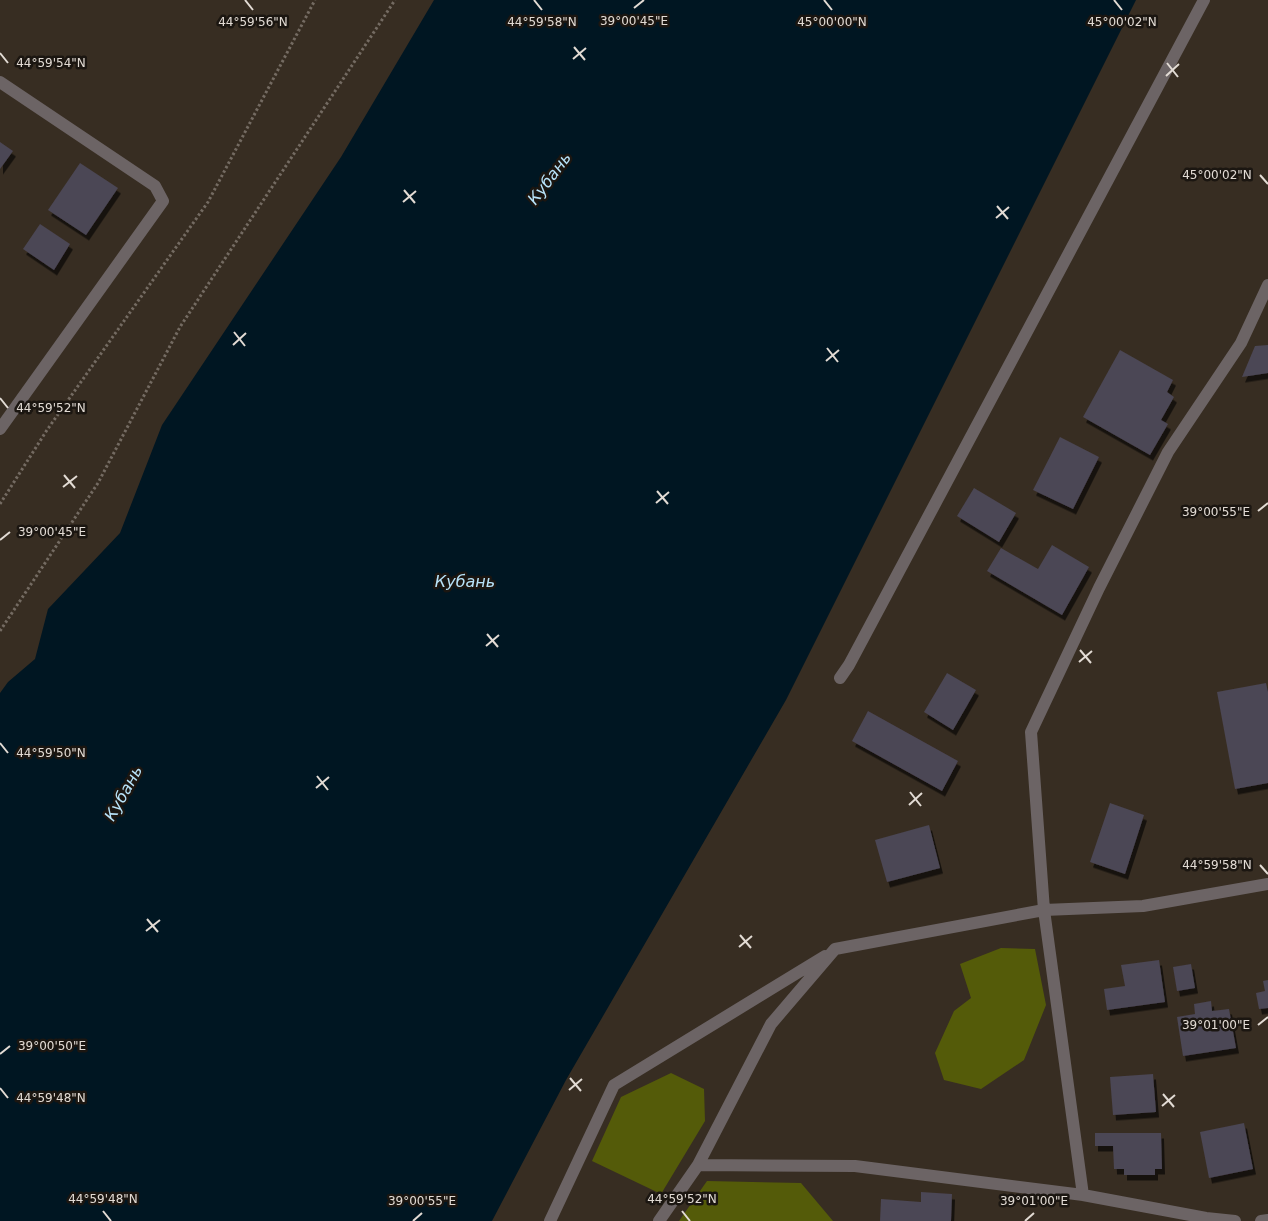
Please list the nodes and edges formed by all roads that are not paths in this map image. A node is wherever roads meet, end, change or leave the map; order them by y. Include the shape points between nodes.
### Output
1 (1204, 0) edge
2 (0, 82) edge
3 (1268, 285) edge
4 (0, 429) edge
5 (840, 678) dead end
6 (1268, 884) edge
7 (1044, 910) junction
8 (836, 949) junction
9 (698, 1165) junction
10 (1083, 1195) junction
11 (1268, 1220) edge
12 (550, 1221) edge
13 (659, 1221) edge
14 (1235, 1221) edge
15 (1261, 1221) edge

1 - 5 street
2 - 4 street via 155,186 163,201
3 - 7 street via 1241,343 1168,452 1031,732
6 - 7 street via 1142,906
7 - 8 street
7 - 10 street
8 - 9 street via 771,1024
8 - 12 street via 614,1085
9 - 10 street via 855,1166
9 - 13 street
10 - 14 street
11 - 15 street

